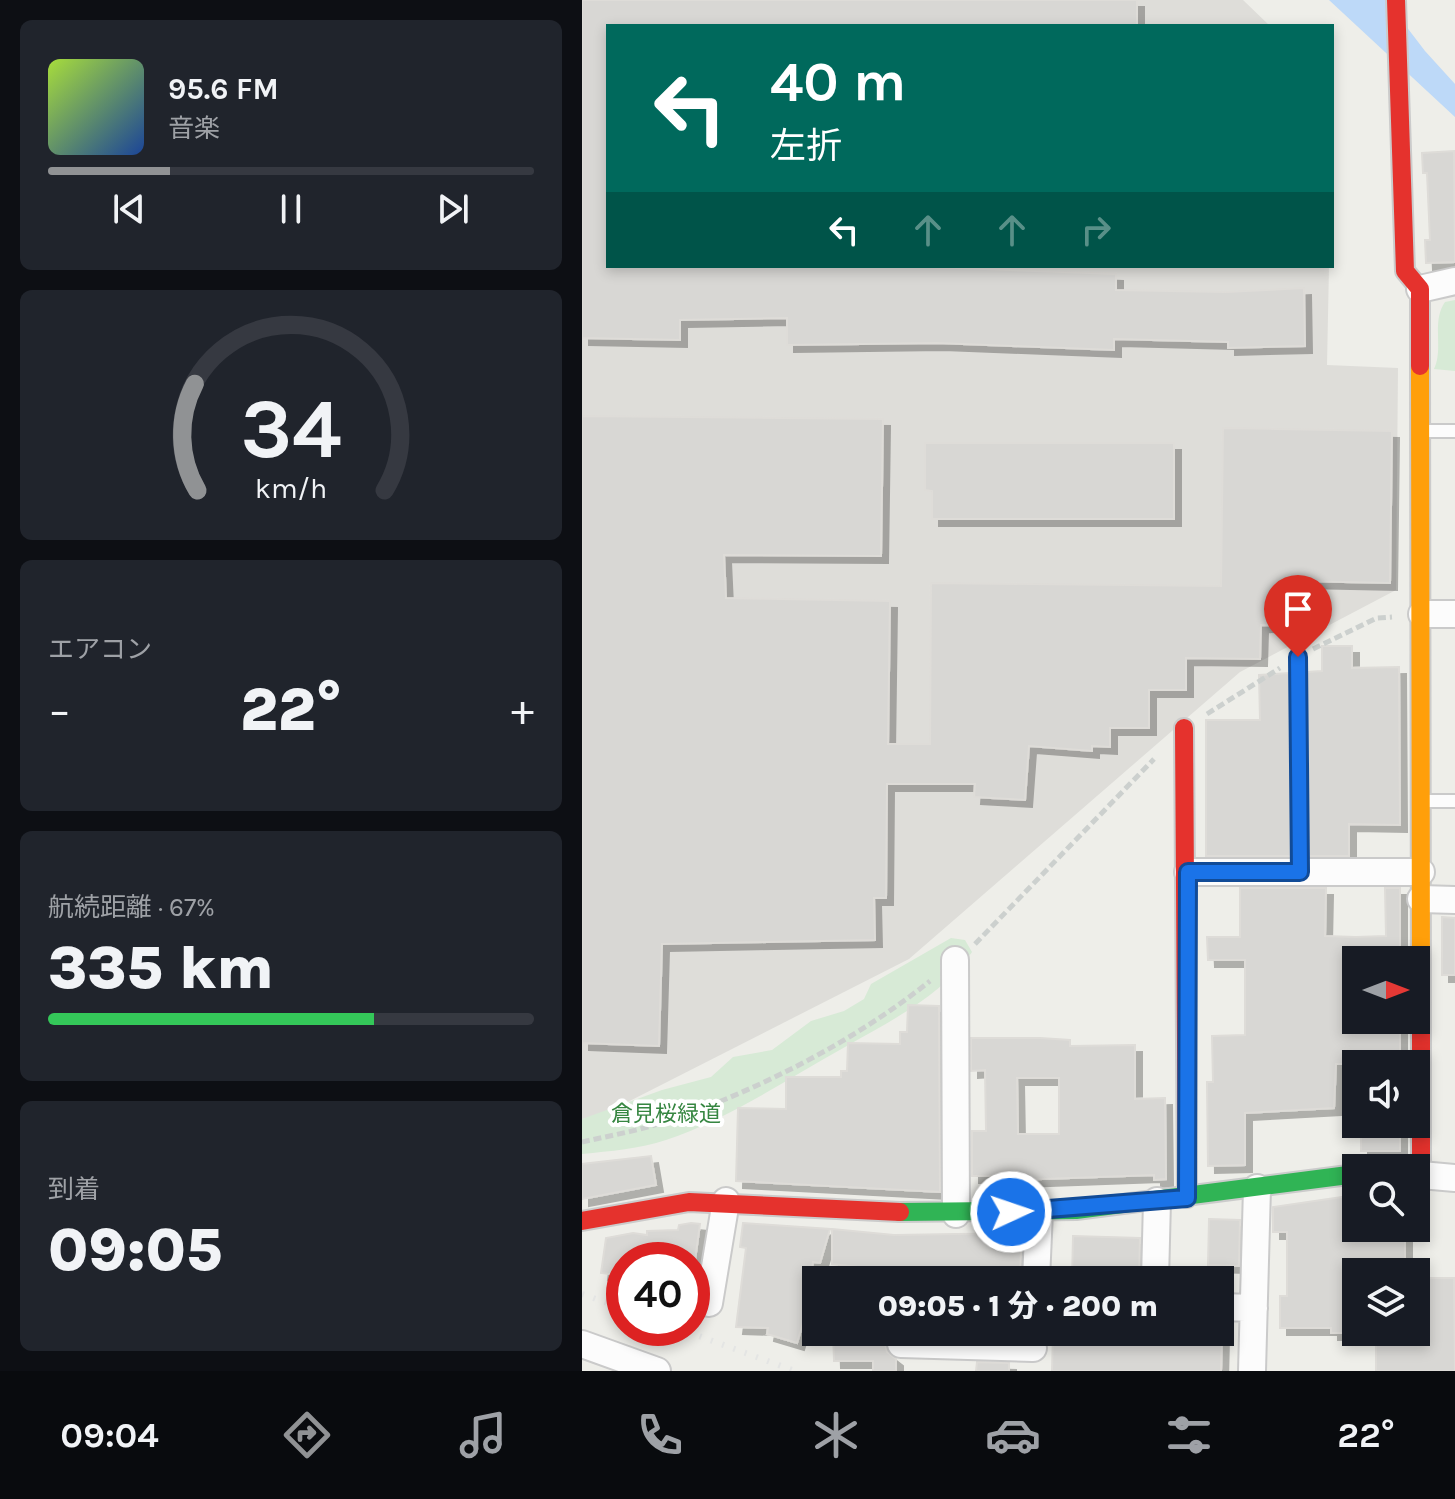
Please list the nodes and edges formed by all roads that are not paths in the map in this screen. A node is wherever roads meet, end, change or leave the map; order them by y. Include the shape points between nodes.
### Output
1 (1396, 0) edge
2 (1455, 281) edge
3 (1420, 289) junction
4 (1420, 431) junction
5 (1455, 431) edge
6 (1422, 614) junction
7 (1455, 614) edge
8 (1298, 657) dead end
9 (1184, 728) road end
10 (1420, 801) junction
11 (1455, 801) edge
12 (1188, 872) junction
13 (1300, 872) junction
14 (1421, 872) junction
15 (1421, 899) junction
16 (1455, 900) edge
17 (955, 960) road end
18 (1418, 1154) edge
19 (1342, 1176) edge
20 (1430, 1176) edge
21 (1455, 1178) edge
22 (1257, 1188) junction
23 (1187, 1198) junction
24 (726, 1201) junction
25 (1157, 1201) junction
26 (1039, 1212) junction
27 (956, 1214) junction
28 (582, 1221) edge
29 (1037, 1266) edge
30 (1155, 1266) edge
31 (710, 1297) edge
32 (1234, 1307) edge
33 (1254, 1308) junction
34 (582, 1344) edge
35 (945, 1346) edge
36 (1033, 1350) edge
37 (657, 1371) edge
38 (1252, 1371) edge

1 - 3 street via 1405,271
2 - 3 street
3 - 4 street
4 - 5 lane
4 - 6 street
6 - 7 street
6 - 10 street
8 - 13 lane
9 - 12 street
10 - 11 lane
10 - 14 street
12 - 13 street
12 - 23 street
13 - 14 street
14 - 15 street
15 - 16 street
15 - 18 street
17 - 27 street
19 - 22 street
20 - 21 street
22 - 23 street
22 - 33 street
23 - 25 street
24 - 27 street
24 - 28 street via 689,1202
24 - 31 street
25 - 26 street
25 - 30 street
26 - 27 street
26 - 29 street
32 - 33 street
33 - 38 street
34 - 37 street
35 - 36 street

